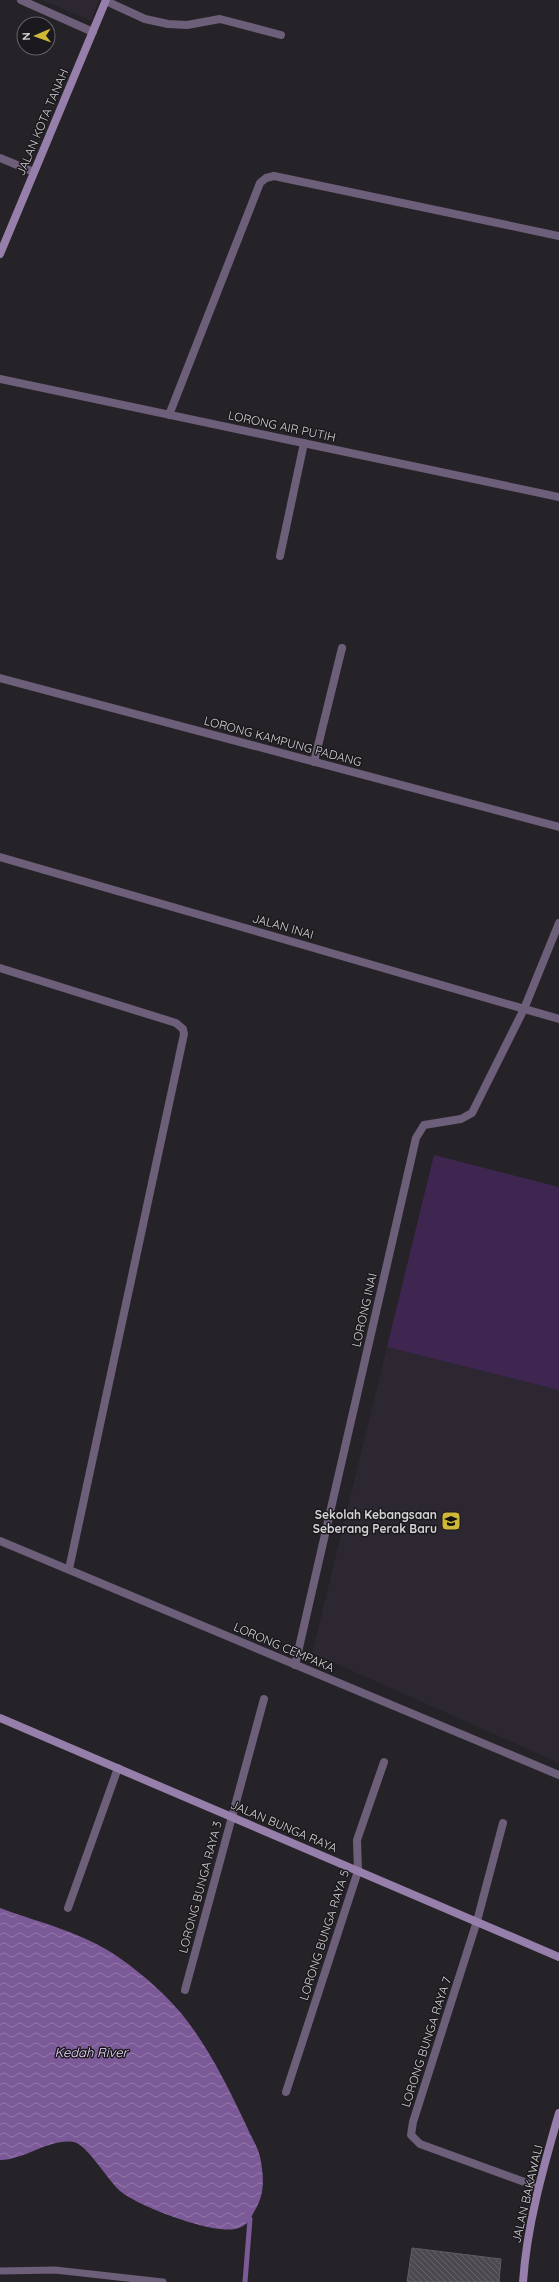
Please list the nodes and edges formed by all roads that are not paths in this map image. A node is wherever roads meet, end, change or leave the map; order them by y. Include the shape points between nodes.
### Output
1 (21, 0) edge
2 (106, 1) edge
3 (93, 32) junction
4 (281, 35) dead end
5 (0, 158) edge
6 (34, 172) junction
7 (559, 236) edge
8 (0, 254) edge
9 (0, 379) edge
10 (169, 415) junction
11 (304, 443) junction
12 (559, 497) edge
13 (280, 556) dead end
14 (342, 648) dead end
15 (0, 678) edge
16 (314, 762) junction
17 (559, 827) edge
18 (0, 857) edge
19 (559, 923) edge
20 (0, 968) edge
21 (524, 1009) junction
22 (559, 1019) edge
23 (0, 1541) edge
24 (69, 1569) junction
25 (295, 1664) junction
26 (264, 1698) dead end
27 (0, 1718) edge
28 (384, 1762) dead end
29 (118, 1768) junction
30 (559, 1775) edge
31 (231, 1816) junction
32 (503, 1823) dead end
33 (358, 1871) junction
34 (68, 1908) dead end
35 (477, 1921) junction
36 (559, 1956) edge
37 (185, 1990) dead end
38 (286, 2092) dead end
39 (559, 2113) edge
40 (538, 2187) junction
41 (0, 2271) edge
42 (163, 2282) edge
43 (523, 2282) edge

1 - 3 street
2 - 3 street, JALAN KOTA TANAH
2 - 4 street via 145,19 168,24 187,25 220,20
3 - 6 street, JALAN KOTA TANAH
5 - 6 street
6 - 8 street, JALAN KOTA TANAH
7 - 10 street via 274,176 266,178 260,183
9 - 10 street, LORONG AIR PUTIH
10 - 11 street, LORONG AIR PUTIH
11 - 12 street, LORONG AIR PUTIH
11 - 13 street
14 - 16 street
15 - 16 street, LORONG KAMPUNG PADANG
16 - 17 street, LORONG KAMPUNG PADANG
18 - 21 street, JALAN INAI
19 - 21 street, LORONG INAI
20 - 24 street via 176,1023 183,1029 184,1034
21 - 22 street, JALAN INAI
21 - 25 street, LORONG INAI via 472,1114 461,1119 424,1126 416,1138
23 - 24 street, LORONG CEMPAKA
24 - 25 street, LORONG CEMPAKA
25 - 30 street, LORONG CEMPAKA
26 - 31 street, LORONG BUNGA RAYA 3
27 - 29 street, JALAN BUNGA RAYA
28 - 33 street, LORONG BUNGA RAYA 5 via 357,1840
29 - 31 street, JALAN BUNGA RAYA
29 - 34 street
31 - 33 street, JALAN BUNGA RAYA
31 - 37 street, LORONG BUNGA RAYA 3
32 - 35 street, LORONG BUNGA RAYA 7
33 - 35 street, JALAN BUNGA RAYA
33 - 38 street, LORONG BUNGA RAYA 5
35 - 36 street, JALAN BUNGA RAYA
35 - 40 street, LORONG BUNGA RAYA 7 via 411,2135 420,2144
39 - 40 street, JALAN BAKAWALI
40 - 43 street, JALAN BAKAWALI
41 - 42 lane via 55,2270

